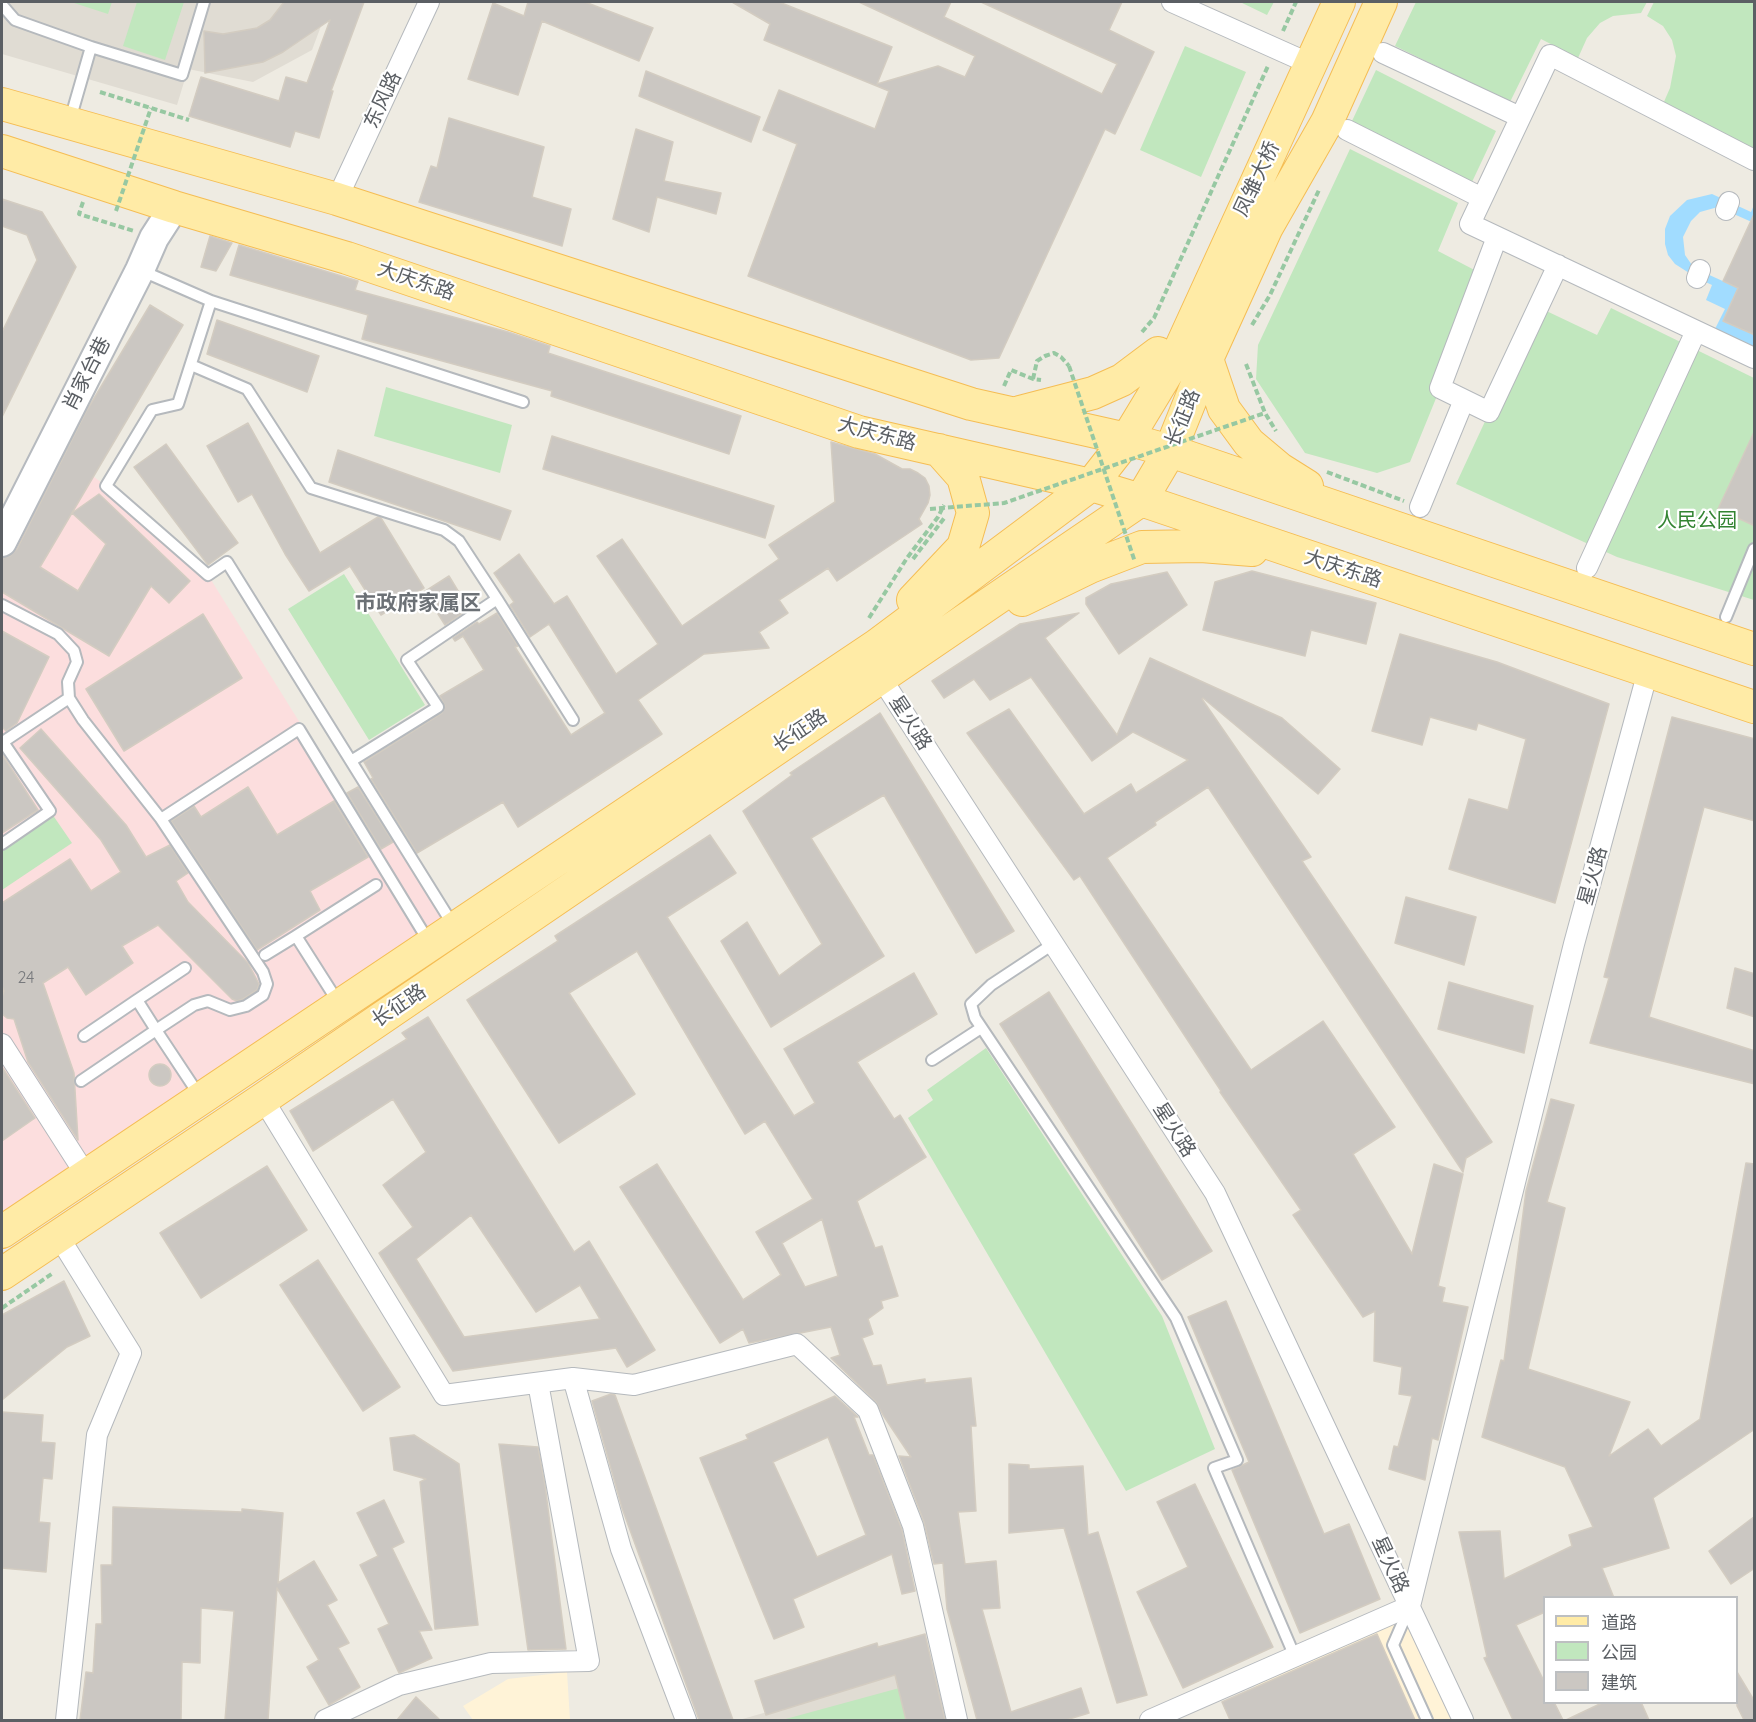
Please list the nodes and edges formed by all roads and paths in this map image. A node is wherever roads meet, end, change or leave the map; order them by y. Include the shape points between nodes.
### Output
1 (204, 2) edge
2 (429, 2) edge
3 (1172, 2) edge
4 (1296, 2) edge
5 (1323, 2) edge
6 (1339, 2) edge
7 (1360, 2) edge
8 (1381, 2) edge
9 (2, 5) edge
10 (91, 47) junction
11 (1383, 53) dead end
12 (1297, 73) junction
13 (100, 92) dead end
14 (2, 104) edge
15 (151, 108) junction
16 (1521, 117) junction
17 (189, 120) dead end
18 (69, 123) junction
19 (1347, 130) dead end
20 (2, 151) edge
21 (1755, 160) edge
22 (1321, 186) dead end
23 (1482, 198) junction
24 (337, 199) junction
25 (84, 200) dead end
26 (105, 207) dead end
27 (174, 207) junction
28 (1267, 226) junction
29 (1497, 237) junction
30 (154, 238) junction
31 (1557, 265) junction
32 (140, 270) junction
33 (212, 301) junction
34 (1249, 330) dead end
35 (1696, 331) junction
36 (1158, 349) junction
37 (1207, 358) junction
38 (1755, 358) edge
39 (1246, 364) dead end
40 (191, 365) junction
41 (1083, 378) dead end
42 (1005, 380) dead end
43 (1068, 385) dead end
44 (1464, 400) junction
45 (523, 402) dead end
46 (1014, 413) junction
47 (1265, 413) junction
48 (1252, 416) dead end
49 (1257, 423) dead end
50 (1133, 429) junction
51 (1279, 436) dead end
52 (939, 450) junction
53 (1170, 452) junction
54 (1318, 468) dead end
55 (1097, 477) junction
56 (1141, 500) junction
57 (946, 501) dead end
58 (1420, 507) joint
59 (952, 508) junction
60 (930, 509) dead end
61 (1346, 511) junction
62 (2, 542) edge
63 (1755, 549) edge
64 (1293, 553) junction
65 (913, 559) dead end
66 (1135, 562) dead end
67 (1587, 568) dead end
68 (497, 599) junction
69 (2, 605) edge
70 (1726, 617) dead end
71 (872, 633) junction
72 (1755, 649) edge
73 (1648, 671) junction
74 (885, 684) junction
75 (69, 698) junction
76 (1755, 707) edge
77 (573, 720) dead end
78 (800, 731) junction
79 (351, 761) junction
80 (161, 819) junction
81 (2, 844) edge
82 (376, 885) dead end
83 (296, 936) junction
84 (443, 936) junction
85 (1053, 944) junction
86 (265, 955) dead end
87 (185, 968) dead end
88 (137, 1000) junction
89 (340, 1005) junction
90 (981, 1028) junction
91 (156, 1030) junction
92 (84, 1036) dead end
93 (2, 1044) edge
94 (932, 1060) dead end
95 (81, 1081) dead end
96 (201, 1098) junction
97 (263, 1099) junction
98 (86, 1175) junction
99 (2, 1232) edge
100 (59, 1237) junction
101 (2, 1274) edge
102 (573, 1378) junction
103 (538, 1383) junction
104 (1410, 1606) junction
105 (1295, 1657) junction
106 (66, 1720) edge
107 (325, 1720) edge
108 (686, 1720) edge
109 (957, 1720) edge
110 (1150, 1720) edge
111 (1427, 1720) edge
112 (1463, 1720) edge

1 - 10 lane via 182,75
2 - 24 street, 东风路
3 - 12 street
4 - 12 path
5 - 12 main road
6 - 12 main road, 凤雏大桥
7 - 12 main road, 凤雏大桥
8 - 28 main road, 长征路 via 1327,122
9 - 10 lane via 15,20
10 - 18 lane
11 - 16 street
12 - 28 main road, 凤雏大桥
12 - 36 main road, 凤雏大桥
12 - 36 path via 1154,318
13 - 15 path
14 - 18 main road
15 - 17 path
15 - 26 path, bridge via 116,211
16 - 21 street via 1550,55
16 - 23 street
18 - 24 main road
19 - 23 street
20 - 27 main road, 大庆东路
22 - 34 path via 1270,295
23 - 29 street via 1470,224
24 - 46 main road via 971,404
25 - 30 path via 79,214
27 - 30 street, 肖家台巷
27 - 52 main road, 大庆东路 via 347,258 859,432
28 - 37 main road, 长征路
29 - 31 street
29 - 44 street via 1440,388
30 - 32 street, 肖家台巷
31 - 35 street
31 - 44 street via 1489,412
32 - 33 lane
32 - 62 street, 肖家台巷
33 - 40 lane
33 - 45 lane
35 - 38 street
35 - 67 street
36 - 46 main road via 1122,380 1093,393
36 - 50 main road, 长征路
37 - 53 main road, 长征路
37 - 61 main road via 1224,409 1249,442 1280,469
39 - 47 path
40 - 68 lane via 247,389 311,488 444,530 459,541
40 - 79 lane via 178,404 152,410 106,486 208,575 227,562
41 - 43 path
42 - 55 path, bridge via 1011,370 1032,379 1037,361 1054,353 1061,357 1069,366
44 - 58 street
46 - 50 main road
47 - 51 path
47 - 55 path, bridge
48 - 49 path
50 - 53 main road
50 - 55 main road, 长征路
52 - 55 main road, 大庆东路
52 - 71 main road via 963,477 973,513 963,547 893,621
53 - 56 main road, 长征路
53 - 61 main road
54 - 58 path
55 - 56 main road, 大庆东路
55 - 59 path, bridge via 1004,503
55 - 66 path, bridge
55 - 71 main road, 长征路
56 - 64 main road, 大庆东路
56 - 78 main road, 长征路
57 - 71 path via 907,558
59 - 60 path, bridge
59 - 65 path
61 - 72 main road
63 - 70 lane
64 - 73 main road, 大庆东路
64 - 74 main road via 1201,546 1142,547 1019,601
68 - 77 lane
68 - 79 lane via 407,660 438,707
69 - 75 lane via 58,634 74,651 77,662 68,682
71 - 84 main road, 长征路
73 - 76 main road, 大庆东路
73 - 104 street, 星火路 via 1574,944
74 - 78 main road via 833,720
74 - 85 street, 星火路
75 - 80 lane
75 - 81 lane via 3,742 50,811
78 - 97 main road, 长征路
79 - 84 lane
80 - 84 lane via 299,729
80 - 91 lane via 263,972 267,984 263,995 246,1006 230,1010 208,1001 194,1005
82 - 83 lane
83 - 86 lane
83 - 89 lane
84 - 89 main road, 长征路
85 - 90 lane via 971,1004
85 - 104 street, 星火路 via 1215,1193
87 - 88 lane
88 - 91 lane
88 - 92 lane
89 - 96 main road, 长征路
90 - 94 lane
90 - 105 lane via 1176,1318 1237,1460 1214,1468
91 - 95 lane
91 - 96 lane
93 - 98 street
96 - 98 main road, 长征路
97 - 100 main road, 长征路
97 - 103 street via 444,1395
98 - 99 main road, 长征路
100 - 101 main road, 长征路
100 - 106 street via 131,1353 96,1435
102 - 103 street
102 - 108 street via 621,1549
102 - 109 street via 634,1385 797,1344 868,1410 913,1526
103 - 107 street via 589,1661 491,1662 399,1685
104 - 105 street
104 - 111 lane via 1393,1645
104 - 112 street, 星火路
105 - 110 street

